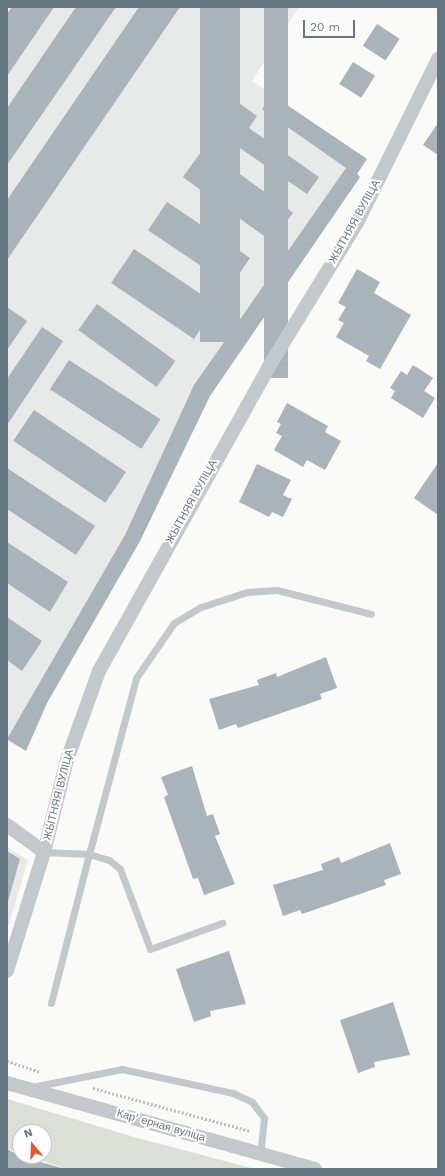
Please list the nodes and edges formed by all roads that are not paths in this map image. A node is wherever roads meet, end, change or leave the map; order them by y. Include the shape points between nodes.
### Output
1 (438, 59) edge
2 (371, 614) dead end
3 (7, 825) edge
4 (44, 852) junction
5 (89, 854) junction
6 (222, 923) dead end
7 (7, 971) edge
8 (52, 1003) dead end
9 (7, 1084) edge
10 (25, 1089) junction
11 (260, 1154) junction
12 (315, 1169) edge

1 - 4 street, ЖЫТНЯЯ ВУЛІЦА via 358,221 268,368 119,631 80,717
2 - 5 lane via 277,590 247,592 201,607 174,623 136,678
3 - 4 street
4 - 5 lane
4 - 7 street, ЖЫТНЯЯ ВУЛІЦА
5 - 6 lane via 109,860 120,869 150,949
5 - 8 lane
9 - 10 street, Карʼерная вуліца
10 - 11 street, Карʼерная вуліца
10 - 11 lane via 62,1079 122,1069 233,1093 259,1109 264,1118
11 - 12 street, Карʼерная вуліца

